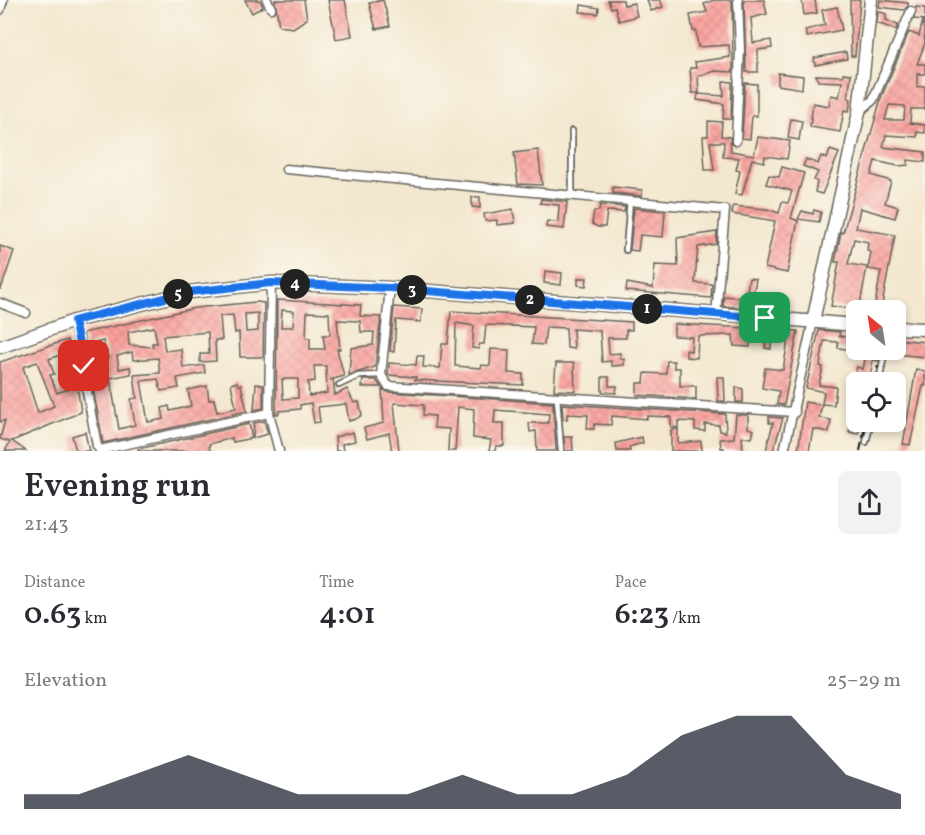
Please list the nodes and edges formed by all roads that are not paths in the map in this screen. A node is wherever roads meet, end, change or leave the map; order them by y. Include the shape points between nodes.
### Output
1 (3, 0) edge
2 (738, 0) edge
3 (871, 0) edge
4 (0, 10) edge
5 (911, 11) dead end
6 (859, 112) junction
7 (572, 131) dead end
8 (736, 141) dead end
9 (286, 169) dead end
10 (572, 195) junction
11 (630, 200) junction
12 (626, 250) dead end
13 (271, 283) junction
14 (390, 288) junction
15 (0, 303) edge
16 (26, 312) dead end
17 (716, 315) junction
18 (74, 321) junction
19 (813, 321) junction
20 (846, 324) edge
21 (906, 328) edge
22 (925, 329) edge
23 (0, 347) edge
24 (381, 375) junction
25 (339, 385) dead end
26 (557, 396) junction
27 (795, 412) junction
28 (269, 413) junction
29 (868, 432) edge
30 (866, 441) dead end
31 (279, 451) edge
32 (561, 451) edge
33 (784, 451) edge

1 - 4 street
2 - 8 street
3 - 6 street
5 - 6 street via 873,100
6 - 19 street
7 - 10 lane
9 - 10 street
10 - 11 street
11 - 12 lane
11 - 17 street via 725,210
13 - 14 street
13 - 18 street via 189,292
13 - 28 street
14 - 17 street
14 - 24 street
15 - 16 street
17 - 19 street
18 - 23 street
18 - 28 street via 100,450
19 - 20 street
19 - 27 street
21 - 22 street
24 - 25 lane via 357,376
24 - 26 street via 388,386
26 - 27 street
26 - 32 lane
27 - 33 street
28 - 31 street
29 - 30 lane

